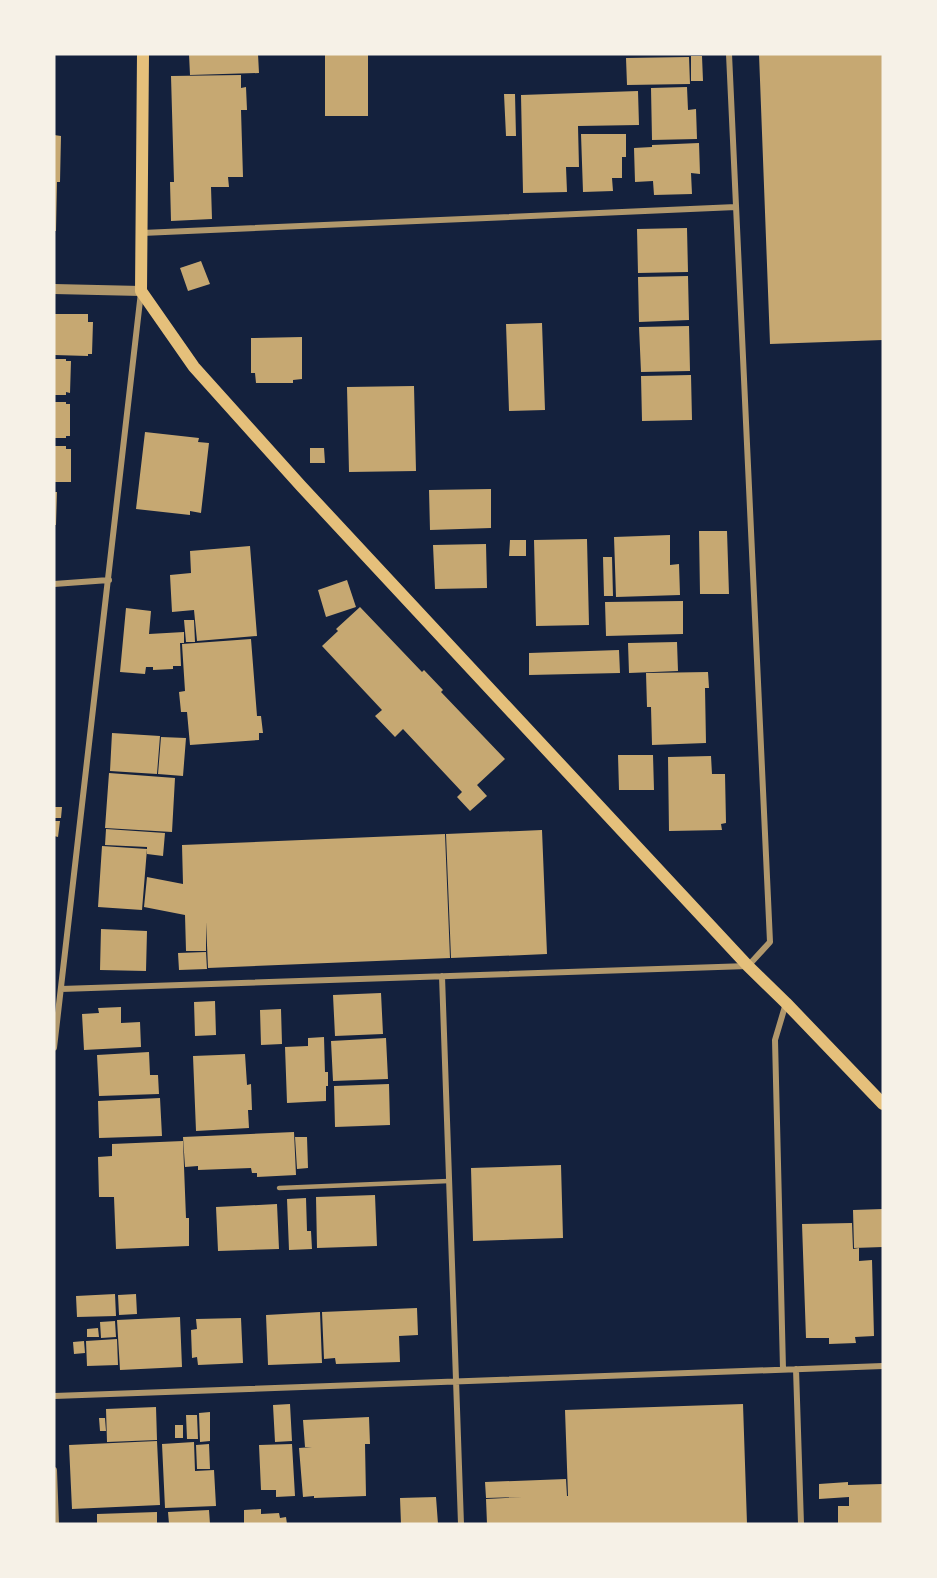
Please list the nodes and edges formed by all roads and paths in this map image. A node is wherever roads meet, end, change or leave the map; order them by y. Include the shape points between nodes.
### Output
1 (143, 54) edge
2 (729, 54) edge
3 (736, 207) junction
4 (141, 233) junction
5 (54, 289) edge
6 (141, 291) junction
7 (109, 580) junction
8 (54, 584) edge
9 (748, 966) junction
10 (442, 976) junction
11 (61, 989) junction
12 (786, 1003) junction
13 (56, 1017) edge
14 (54, 1048) edge
15 (883, 1104) edge
16 (449, 1181) junction
17 (279, 1188) dead end
18 (883, 1366) edge
19 (783, 1369) junction
20 (796, 1369) junction
21 (456, 1381) junction
22 (54, 1396) edge
23 (54, 1470) edge
24 (56, 1524) edge
25 (460, 1524) edge
26 (801, 1524) edge

1 - 4 main road
2 - 3 street
3 - 4 street
3 - 9 street via 770,942
4 - 6 main road
5 - 6 street
6 - 7 street
6 - 9 main road via 194,367 285,470
7 - 8 street
7 - 11 street
9 - 10 street
9 - 12 main road
10 - 11 street
10 - 16 street
11 - 13 street
12 - 15 main road
12 - 19 street via 775,1040
13 - 14 street
16 - 17 lane
16 - 21 street
18 - 20 street
19 - 20 street
19 - 21 street
20 - 26 street
21 - 22 street
21 - 25 street
23 - 24 street

